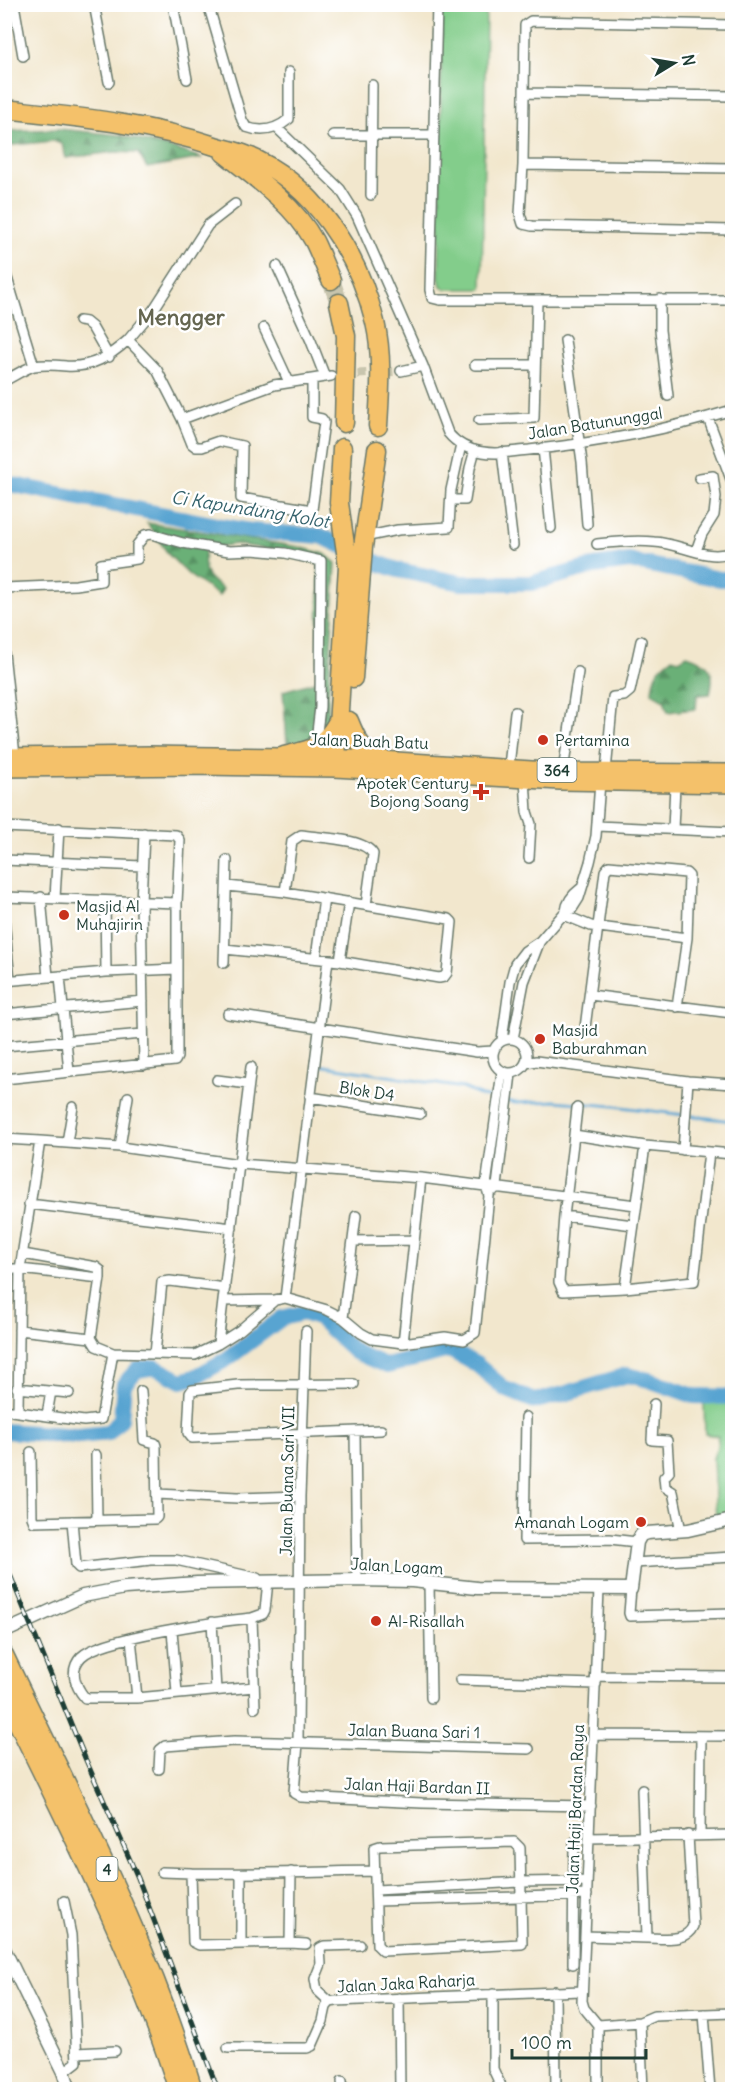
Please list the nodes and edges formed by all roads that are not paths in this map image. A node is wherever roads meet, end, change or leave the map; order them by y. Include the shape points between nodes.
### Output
1 (14, 4) edge
2 (94, 4) edge
3 (173, 4) edge
4 (208, 4) edge
5 (437, 4) edge
6 (732, 25) edge
7 (23, 56) dead end
8 (289, 72) dead end
9 (187, 79) dead end
10 (109, 82) dead end
11 (372, 85) dead end
12 (524, 93) junction
13 (732, 96) edge
14 (4, 99) edge
15 (4, 109) edge
16 (62, 115) junction
17 (4, 118) edge
18 (278, 129) junction
19 (333, 135) dead end
20 (371, 135) junction
21 (434, 135) junction
22 (214, 145) junction
23 (523, 165) junction
24 (732, 168) edge
25 (371, 195) dead end
26 (235, 204) dead end
27 (732, 231) edge
28 (277, 266) dead end
29 (4, 268) edge
30 (331, 280) tunnel mouth
31 (660, 299) junction
32 (732, 300) edge
33 (537, 301) junction
34 (339, 303) tunnel mouth
35 (79, 321) dead end
36 (264, 328) dead end
37 (128, 340) junction
38 (565, 340) dead end
39 (109, 357) junction
40 (475, 365) dead end
41 (536, 365) junction
42 (34, 366) junction
43 (423, 366) junction
44 (401, 371) tunnel mouth
45 (312, 379) junction
46 (4, 381) edge
47 (289, 382) junction
48 (668, 396) dead end
49 (732, 410) edge
50 (708, 418) junction
51 (182, 419) junction
52 (479, 420) dead end
53 (344, 423) dead end
54 (378, 426) dead end
55 (579, 444) junction
56 (461, 445) junction
57 (342, 448) dead end
58 (543, 448) junction
59 (377, 450) dead end
60 (475, 450) junction
61 (502, 452) junction
62 (724, 476) edge
63 (700, 478) dead end
64 (451, 500) junction
65 (587, 524) dead end
66 (551, 528) dead end
67 (364, 542) junction
68 (597, 544) dead end
69 (513, 545) dead end
70 (696, 551) junction
71 (732, 552) edge
72 (354, 572) junction
73 (4, 588) edge
74 (641, 642) dead end
75 (5, 654) edge
76 (578, 672) dead end
77 (514, 712) dead end
78 (344, 721) junction
79 (310, 749) junction
80 (10, 756) edge
81 (284, 756) junction
82 (381, 759) junction
83 (341, 764) junction
84 (509, 766) junction
85 (4, 769) edge
86 (563, 771) junction
87 (732, 771) edge
88 (525, 774) junction
89 (603, 776) junction
90 (675, 785) junction
91 (732, 785) edge
92 (4, 826) edge
93 (597, 826) junction
94 (58, 828) junction
95 (673, 829) junction
96 (732, 832) edge
97 (144, 833) junction
98 (529, 858) dead end
99 (4, 860) edge
100 (227, 860) dead end
101 (57, 862) junction
102 (142, 866) junction
103 (227, 886) junction
104 (285, 892) junction
105 (4, 897) edge
106 (41, 897) junction
107 (55, 898) junction
108 (324, 898) junction
109 (105, 901) junction
110 (141, 902) junction
111 (349, 902) junction
112 (177, 903) junction
113 (366, 905) junction
114 (567, 910) junction
115 (4, 919) edge
116 (598, 928) junction
117 (687, 938) junction
118 (540, 940) junction
119 (225, 949) junction
120 (316, 958) junction
121 (328, 960) junction
122 (340, 961) junction
123 (224, 963) dead end
124 (142, 969) junction
125 (177, 969) junction
126 (106, 972) junction
127 (60, 976) junction
128 (48, 977) junction
129 (8, 981) edge
130 (590, 995) junction
131 (143, 1001) junction
132 (677, 1007) junction
133 (63, 1008) junction
134 (732, 1013) edge
135 (4, 1014) edge
136 (228, 1014) dead end
137 (319, 1027) junction
138 (585, 1028) dead end
139 (143, 1034) junction
140 (513, 1039) junction
141 (65, 1040) junction
142 (502, 1040) junction
143 (4, 1046) edge
144 (493, 1055) junction
145 (530, 1060) junction
146 (144, 1065) junction
147 (251, 1067) dead end
148 (69, 1072) junction
149 (506, 1073) junction
150 (4, 1079) edge
151 (217, 1080) dead end
152 (688, 1081) junction
153 (248, 1084) junction
154 (732, 1084) edge
155 (128, 1097) dead end
156 (309, 1097) junction
157 (73, 1107) dead end
158 (577, 1108) dead end
159 (420, 1114) dead end
160 (574, 1136) junction
161 (4, 1139) edge
162 (40, 1140) junction
163 (67, 1142) junction
164 (645, 1146) junction
165 (120, 1147) junction
166 (683, 1150) junction
167 (709, 1152) junction
168 (732, 1154) edge
169 (240, 1164) junction
170 (301, 1169) junction
171 (421, 1178) junction
172 (491, 1186) junction
173 (567, 1196) junction
174 (29, 1204) junction
175 (636, 1205) junction
176 (356, 1216) dead end
177 (564, 1216) junction
178 (633, 1225) junction
179 (232, 1228) junction
180 (414, 1240) junction
181 (354, 1241) junction
182 (23, 1254) junction
183 (4, 1269) edge
184 (20, 1269) junction
185 (100, 1278) junction
186 (225, 1288) junction
187 (625, 1288) junction
188 (280, 1299) junction
189 (223, 1301) junction
190 (343, 1318) junction
191 (19, 1330) junction
192 (306, 1331) dead end
193 (91, 1338) junction
194 (403, 1343) junction
195 (218, 1344) junction
196 (114, 1353) junction
197 (155, 1354) junction
198 (304, 1383) junction
199 (354, 1384) dead end
200 (17, 1388) junction
201 (51, 1391) junction
202 (141, 1391) dead end
203 (69, 1393) dead end
204 (654, 1404) dead end
205 (4, 1410) edge
206 (18, 1410) junction
207 (47, 1415) junction
208 (526, 1417) dead end
209 (381, 1430) dead end
210 (355, 1432) junction
211 (303, 1434) junction
212 (31, 1452) dead end
213 (96, 1455) dead end
214 (157, 1494) junction
215 (300, 1496) junction
216 (97, 1520) junction
217 (732, 1520) edge
218 (72, 1521) junction
219 (681, 1531) junction
220 (637, 1542) junction
221 (732, 1557) edge
222 (634, 1563) junction
223 (300, 1580) junction
224 (357, 1580) junction
225 (266, 1581) junction
226 (429, 1584) junction
227 (598, 1589) junction
228 (631, 1589) junction
229 (732, 1613) edge
230 (252, 1618) junction
231 (212, 1622) junction
232 (172, 1630) junction
233 (4, 1632) edge
234 (131, 1638) junction
235 (4, 1655) edge
236 (732, 1677) edge
237 (460, 1680) dead end
238 (596, 1680) junction
239 (254, 1687) junction
240 (216, 1690) junction
241 (177, 1693) junction
242 (4, 1694) edge
243 (137, 1698) junction
244 (431, 1698) dead end
245 (255, 1708) dead end
246 (594, 1735) junction
247 (701, 1736) junction
248 (732, 1736) edge
249 (298, 1743) junction
250 (529, 1749) dead end
251 (159, 1769) dead end
252 (642, 1790) dead end
253 (591, 1806) junction
254 (700, 1834) junction
255 (688, 1835) junction
256 (732, 1835) edge
257 (644, 1836) junction
258 (589, 1838) junction
259 (574, 1842) dead end
260 (375, 1871) junction
261 (162, 1872) dead end
262 (291, 1872) junction
263 (191, 1873) junction
264 (241, 1874) junction
265 (535, 1881) junction
266 (574, 1881) junction
267 (587, 1881) junction
268 (521, 1882) junction
269 (376, 1890) junction
270 (574, 1895) junction
271 (587, 1895) junction
272 (522, 1896) junction
273 (536, 1896) junction
274 (64, 1901) dead end
275 (376, 1901) junction
276 (585, 1936) junction
277 (647, 1938) junction
278 (290, 1943) junction
279 (241, 1944) junction
280 (306, 1944) dead end
281 (360, 1945) dead end
282 (4, 1949) edge
283 (573, 1964) dead end
284 (555, 1991) junction
285 (581, 1991) junction
286 (493, 1994) junction
287 (399, 1998) junction
288 (330, 2002) junction
289 (732, 2013) edge
290 (704, 2014) junction
291 (639, 2022) junction
292 (598, 2025) junction
293 (228, 2048) dead end
294 (115, 2051) dead end
295 (77, 2054) junction
296 (64, 2072) junction
297 (503, 2089) edge
298 (70, 2090) edge
299 (178, 2090) edge
300 (193, 2090) edge
301 (400, 2090) edge
302 (556, 2090) edge
303 (598, 2090) edge
304 (643, 2090) edge
305 (710, 2090) edge

1 - 7 street
2 - 10 street
3 - 9 street
4 - 18 street via 246,127
5 - 21 street
6 - 12 street via 531,21 525,25 524,33
8 - 18 street via 289,119
11 - 20 street
12 - 13 street
12 - 23 street
14 - 16 highway
15 - 16 highway
16 - 17 highway
16 - 22 highway via 156,128
18 - 43 street via 348,200
19 - 20 street
20 - 21 street
20 - 25 street
21 - 33 street via 432,298
22 - 30 highway via 289,209 313,239
22 - 54 highway via 268,166 318,208 337,233 367,296 375,324 381,374
23 - 24 street
23 - 27 street via 520,214 524,224
26 - 37 street via 208,225 154,309
28 - 45 street via 328,377
29 - 42 street
31 - 32 street
31 - 33 street
31 - 48 street
33 - 41 street
34 - 53 highway via 345,336
35 - 39 street via 92,327
36 - 47 street
37 - 39 street
37 - 51 street via 157,370
38 - 55 street
39 - 42 street via 95,363
40 - 41 street
41 - 52 street via 534,418
42 - 46 street
43 - 44 street
43 - 56 street via 448,433
45 - 47 street
45 - 51 street via 311,415 324,422 312,510 241,498 242,446 219,441 196,447
47 - 51 street
49 - 50 street, Jalan Batununggal
50 - 55 street, Jalan Batununggal
50 - 62 street
55 - 58 street, Jalan Batununggal
55 - 65 street
56 - 60 street, Jalan Batununggal
56 - 64 street
57 - 72 highway via 339,504
58 - 61 street, Jalan Batununggal
58 - 66 street
59 - 67 highway
60 - 61 street, Jalan Batununggal
60 - 64 street via 465,501
61 - 69 street
62 - 63 street
62 - 70 street via 710,524
64 - 67 street via 449,527 398,530
67 - 72 highway
68 - 70 street via 654,542
70 - 71 street via 721,556
72 - 78 highway
73 - 79 street via 101,581 101,564 136,559 137,545 151,534 229,551 285,553 321,561 320,707
74 - 89 street via 630,691 613,697
75 - 80 street
76 - 86 street
77 - 84 street
78 - 79 highway via 325,742
78 - 82 highway via 364,749
78 - 83 highway
79 - 81 highway
80 - 81 main road, Jalan Buah Batu / 364
81 - 83 main road, Jalan Buah Batu / 364
82 - 83 main road, Jalan Buah Batu / 364
82 - 84 main road, Jalan Buah Batu / 364
83 - 85 main road, Jalan Buah Batu / 364
83 - 88 main road, Jalan Buah Batu / 364
84 - 88 main road, Jalan Buah Batu / 364
86 - 88 main road, Jalan Buah Batu / 364
86 - 89 main road, Jalan Buah Batu / 364
87 - 89 main road, Jalan Buah Batu / 364
88 - 89 main road, Jalan Buah Batu / 364
88 - 98 street via 531,824
89 - 90 main road, Jalan Buah Batu / 364
89 - 93 street
90 - 91 main road, Jalan Buah Batu / 364
90 - 95 street
92 - 94 street
93 - 95 street
93 - 114 street via 590,862
94 - 97 street
94 - 101 street
95 - 96 street
97 - 102 street
97 - 112 street via 179,837
99 - 101 street
100 - 103 street
101 - 102 street
101 - 107 street
102 - 110 street
103 - 104 street
103 - 119 street
104 - 108 street
104 - 113 street via 292,841 296,838 301,835 361,843 373,854
105 - 106 street
106 - 107 street
106 - 128 street
107 - 109 street
108 - 111 street
108 - 120 street
109 - 110 street
109 - 126 street
110 - 112 street
110 - 124 street
111 - 113 street
111 - 122 street
112 - 125 street
113 - 122 street via 452,922 447,973 439,978
114 - 116 street via 578,922
114 - 118 street
115 - 129 street
116 - 117 street
116 - 117 street via 606,867 686,873 690,881
116 - 130 street
117 - 132 street
118 - 140 street via 524,981
118 - 142 street via 515,964
119 - 120 street
119 - 123 street
120 - 121 street
121 - 122 street
121 - 137 street
124 - 125 street
124 - 126 street
124 - 131 street
125 - 146 street via 177,1058 172,1063
126 - 127 street
127 - 128 street
127 - 133 street
128 - 129 street
130 - 132 street
130 - 138 street
131 - 133 street
131 - 139 street
132 - 134 street
133 - 135 street
133 - 141 street
136 - 137 street
137 - 144 street
137 - 156 street
139 - 141 street
139 - 146 street
140 - 142 street
140 - 145 street via 523,1046
141 - 143 street
141 - 148 street
142 - 144 street
144 - 149 street via 497,1068
145 - 149 street via 518,1072
145 - 152 street
146 - 148 street
147 - 153 street
148 - 150 street
149 - 172 street
151 - 153 street
152 - 154 street
152 - 166 street
153 - 169 street
155 - 165 street
156 - 159 street, Blok D4
156 - 170 street
157 - 163 street
158 - 160 street
160 - 164 street
160 - 173 street
161 - 162 street
162 - 163 street
162 - 174 street
163 - 165 street
164 - 166 street
164 - 175 street
165 - 169 street
166 - 167 street
167 - 168 street
167 - 187 street via 694,1281
169 - 170 street
169 - 179 street
170 - 171 street
170 - 188 street
171 - 172 street
171 - 180 street
172 - 173 street
172 - 194 street via 475,1333 464,1340 445,1337
173 - 175 street
173 - 177 street
174 - 179 street
174 - 182 street
175 - 178 street
176 - 181 street
177 - 178 street
177 - 187 street via 559,1282 563,1291
178 - 187 street
179 - 186 street
180 - 181 street
180 - 194 street
181 - 190 street
182 - 184 street
182 - 185 street via 96,1267
183 - 184 street
184 - 185 street
184 - 191 street
185 - 193 street
186 - 189 street
186 - 197 street via 162,1282
188 - 189 street
188 - 190 street via 313,1305
188 - 195 street
189 - 195 street
190 - 194 street via 372,1339
191 - 193 street
191 - 200 street
192 - 198 street, Jalan Buana Sari VII
193 - 196 street via 96,1346
195 - 197 street via 188,1356
196 - 197 street
196 - 207 street via 101,1419 84,1421
198 - 199 street, Jalan Buana Sari VII
198 - 211 street, Jalan Buana Sari VII
198 - 211 street, Jalan Buana Sari VII via 199,1388 190,1393 188,1433 192,1438
200 - 201 street
200 - 206 street
201 - 203 street
201 - 207 street
202 - 214 street via 144,1440 156,1446
204 - 219 street via 652,1440 667,1441 669,1472 664,1477 665,1487 672,1492
205 - 206 street
206 - 207 street
208 - 220 street via 524,1540
209 - 210 street
210 - 211 street
210 - 224 street
211 - 215 street, Jalan Buana Sari VII
212 - 218 street via 32,1520
213 - 216 street
214 - 215 street
214 - 216 street via 155,1519
215 - 223 street, Jalan Buana Sari VII
216 - 218 street
217 - 219 street
218 - 225 street via 79,1568 176,1560
219 - 220 street via 647,1533
220 - 222 street
221 - 222 street
222 - 228 street
223 - 224 street, Jalan Logam
223 - 225 street, Jalan Logam
223 - 249 street, Jalan Buana Sari VII
224 - 226 street, Jalan Logam
225 - 230 street via 265,1610
225 - 233 street, Jalan Logam via 125,1588 83,1596
226 - 227 street, Jalan Logam
226 - 244 street
227 - 228 street, Jalan Logam
227 - 238 street, Jalan Haji Bardan Raya
228 - 229 street via 630,1616
230 - 231 street
230 - 239 street
231 - 232 street
231 - 240 street
232 - 234 street
232 - 241 street
234 - 243 street
234 - 243 street via 88,1651 77,1662 75,1679 85,1698
235 - 300 highway, 4 via 139,1938
236 - 238 street
237 - 238 street
238 - 246 street, Jalan Haji Bardan Raya
239 - 240 street
239 - 245 street
240 - 241 street
241 - 243 street
242 - 299 highway, 4 via 131,1963
246 - 247 street
246 - 253 street, Jalan Haji Bardan Raya
247 - 248 street
247 - 254 street
249 - 250 street, Jalan Buana Sari 1
249 - 251 street, Jalan Buana Sari 1 via 169,1745 160,1750
249 - 253 street, Jalan Haji Bardan II via 294,1793 297,1796
252 - 257 street
253 - 258 street, Jalan Haji Bardan Raya
254 - 255 street
254 - 256 street
255 - 257 street
255 - 277 street via 693,1926 685,1937
257 - 258 street
257 - 277 street
258 - 267 street, Jalan Haji Bardan Raya
259 - 266 street
260 - 262 street
260 - 268 street via 374,1848 380,1845 514,1842 520,1848
260 - 269 street
261 - 263 street
262 - 264 street
262 - 278 street
263 - 264 street
263 - 279 street via 193,1942
264 - 279 street
265 - 266 street
265 - 268 street
265 - 273 street
266 - 267 street
266 - 270 street
267 - 271 street, Jalan Haji Bardan Raya
268 - 269 street
268 - 272 street
269 - 275 street
270 - 271 street
270 - 273 street
270 - 283 street
271 - 276 street, Jalan Haji Bardan Raya
272 - 273 street
272 - 275 street
272 - 275 street via 524,1939 520,1945 383,1951 377,1946
274 - 295 street via 71,1935
276 - 277 street
276 - 285 street, Jalan Haji Bardan Raya
278 - 279 street
278 - 280 street
281 - 288 street via 320,1948 317,1990
282 - 296 street
284 - 285 street, Jalan Jaka Raharja
284 - 286 street, Jalan Jaka Raharja
284 - 302 street
285 - 292 street, Jalan Haji Bardan Raya via 584,2008
286 - 287 street, Jalan Jaka Raharja
286 - 297 street via 493,2069
287 - 288 street, Jalan Jaka Raharja
287 - 301 street
288 - 293 street, Jalan Jaka Raharja via 312,2046
289 - 290 street
290 - 291 street via 654,2016
290 - 305 street
291 - 292 street
291 - 304 street
292 - 303 street
294 - 295 street
295 - 296 street via 76,2065
296 - 298 street

